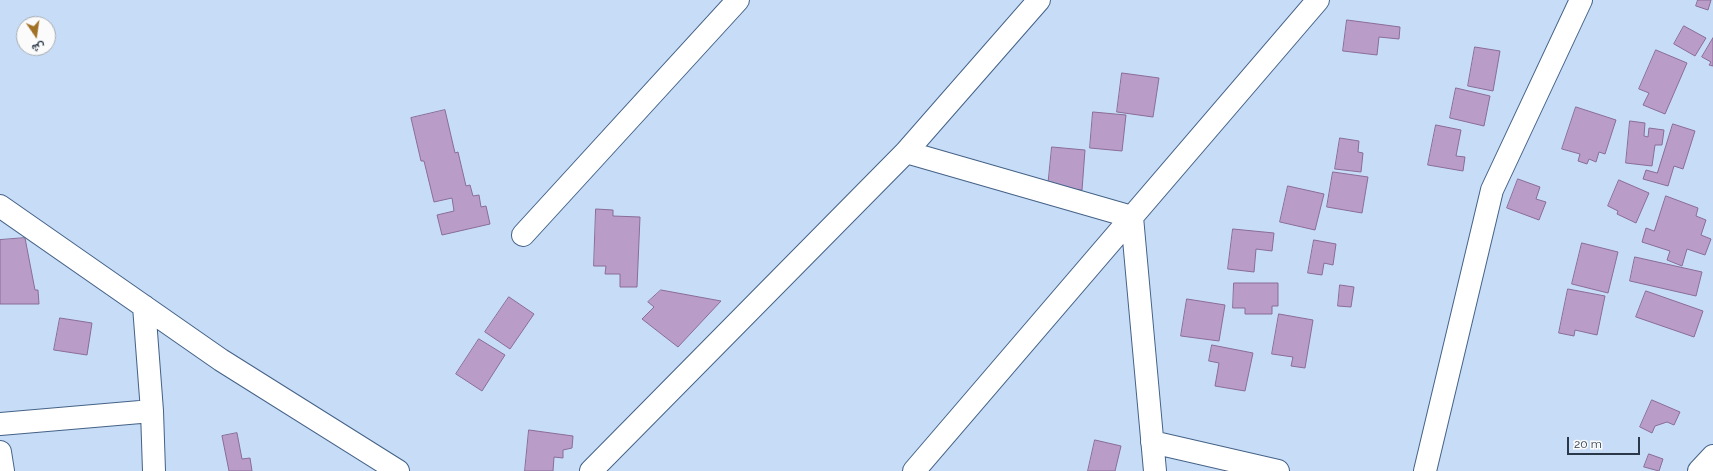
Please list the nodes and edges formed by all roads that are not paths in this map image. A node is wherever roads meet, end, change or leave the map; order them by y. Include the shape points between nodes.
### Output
1 (738, 0) edge
2 (1039, 0) edge
3 (1318, 0) edge
4 (1578, 2) edge
5 (906, 152) junction
6 (0, 206) edge
7 (1132, 217) junction
8 (523, 234) dead end
9 (144, 306) junction
10 (152, 411) junction
11 (0, 424) edge
12 (1152, 442) junction
13 (0, 452) edge
14 (1713, 456) edge
15 (3, 471) edge
16 (154, 471) edge
17 (398, 471) edge
18 (591, 471) edge
19 (914, 471) edge
20 (1155, 471) edge
21 (1278, 471) edge
22 (1425, 471) edge
23 (1699, 471) edge

1 - 8 street
2 - 5 street
3 - 7 street
4 - 22 street via 1492,190
5 - 7 street
5 - 18 street
6 - 9 street
7 - 12 street
7 - 19 street
9 - 10 street
9 - 17 street via 221,360
10 - 11 street
10 - 16 street
12 - 20 street
12 - 21 street
13 - 15 street
14 - 23 street

